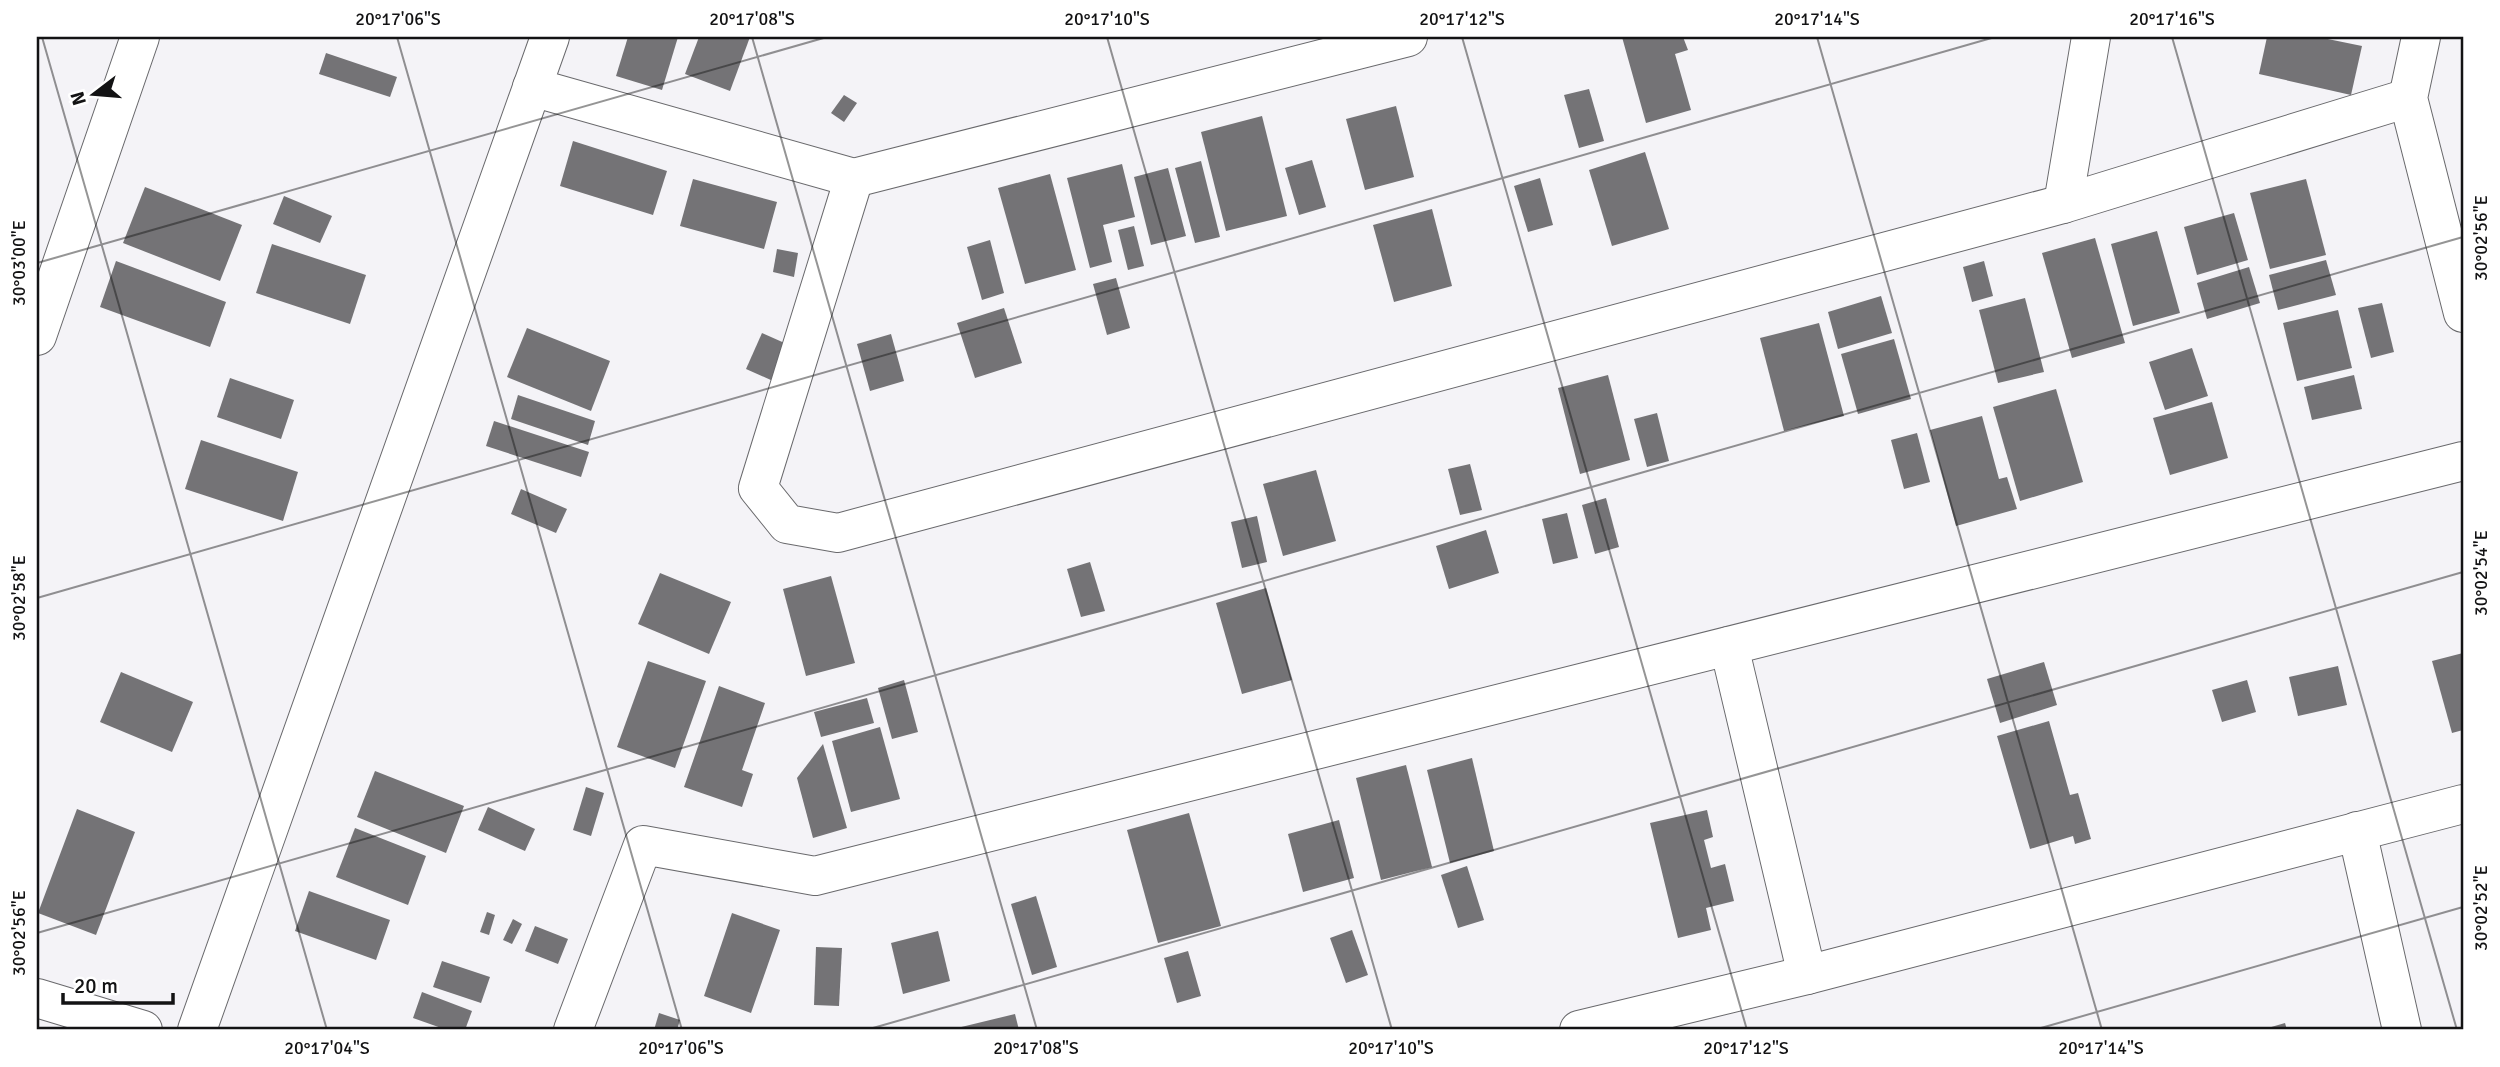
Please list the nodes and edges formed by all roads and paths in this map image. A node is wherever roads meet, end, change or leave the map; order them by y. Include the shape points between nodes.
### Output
1 (140, 37) edge
2 (550, 37) edge
3 (1408, 37) edge
4 (2091, 37) edge
5 (2421, 37) edge
6 (532, 88) junction
7 (2408, 98) junction
8 (854, 178) junction
9 (2063, 204) junction
10 (50, 257) edge
11 (2463, 313) edge
12 (37, 336) edge
13 (2463, 461) edge
14 (1729, 646) junction
15 (2463, 804) edge
16 (2357, 831) junction
17 (1807, 975) junction
18 (37, 998) edge
19 (143, 1030) edge
20 (197, 1030) edge
21 (573, 1030) edge
22 (1579, 1030) edge
23 (2402, 1030) edge

1 - 10 street
2 - 6 street
3 - 8 street
4 - 9 street
5 - 7 street
6 - 8 street
6 - 20 street
7 - 9 street
7 - 11 street
8 - 9 street via 758,488 787,524 838,533
10 - 12 street
13 - 14 street
14 - 17 street
14 - 21 street via 815,876 643,845
15 - 16 street
16 - 17 street
16 - 23 street
17 - 22 street
18 - 19 street

